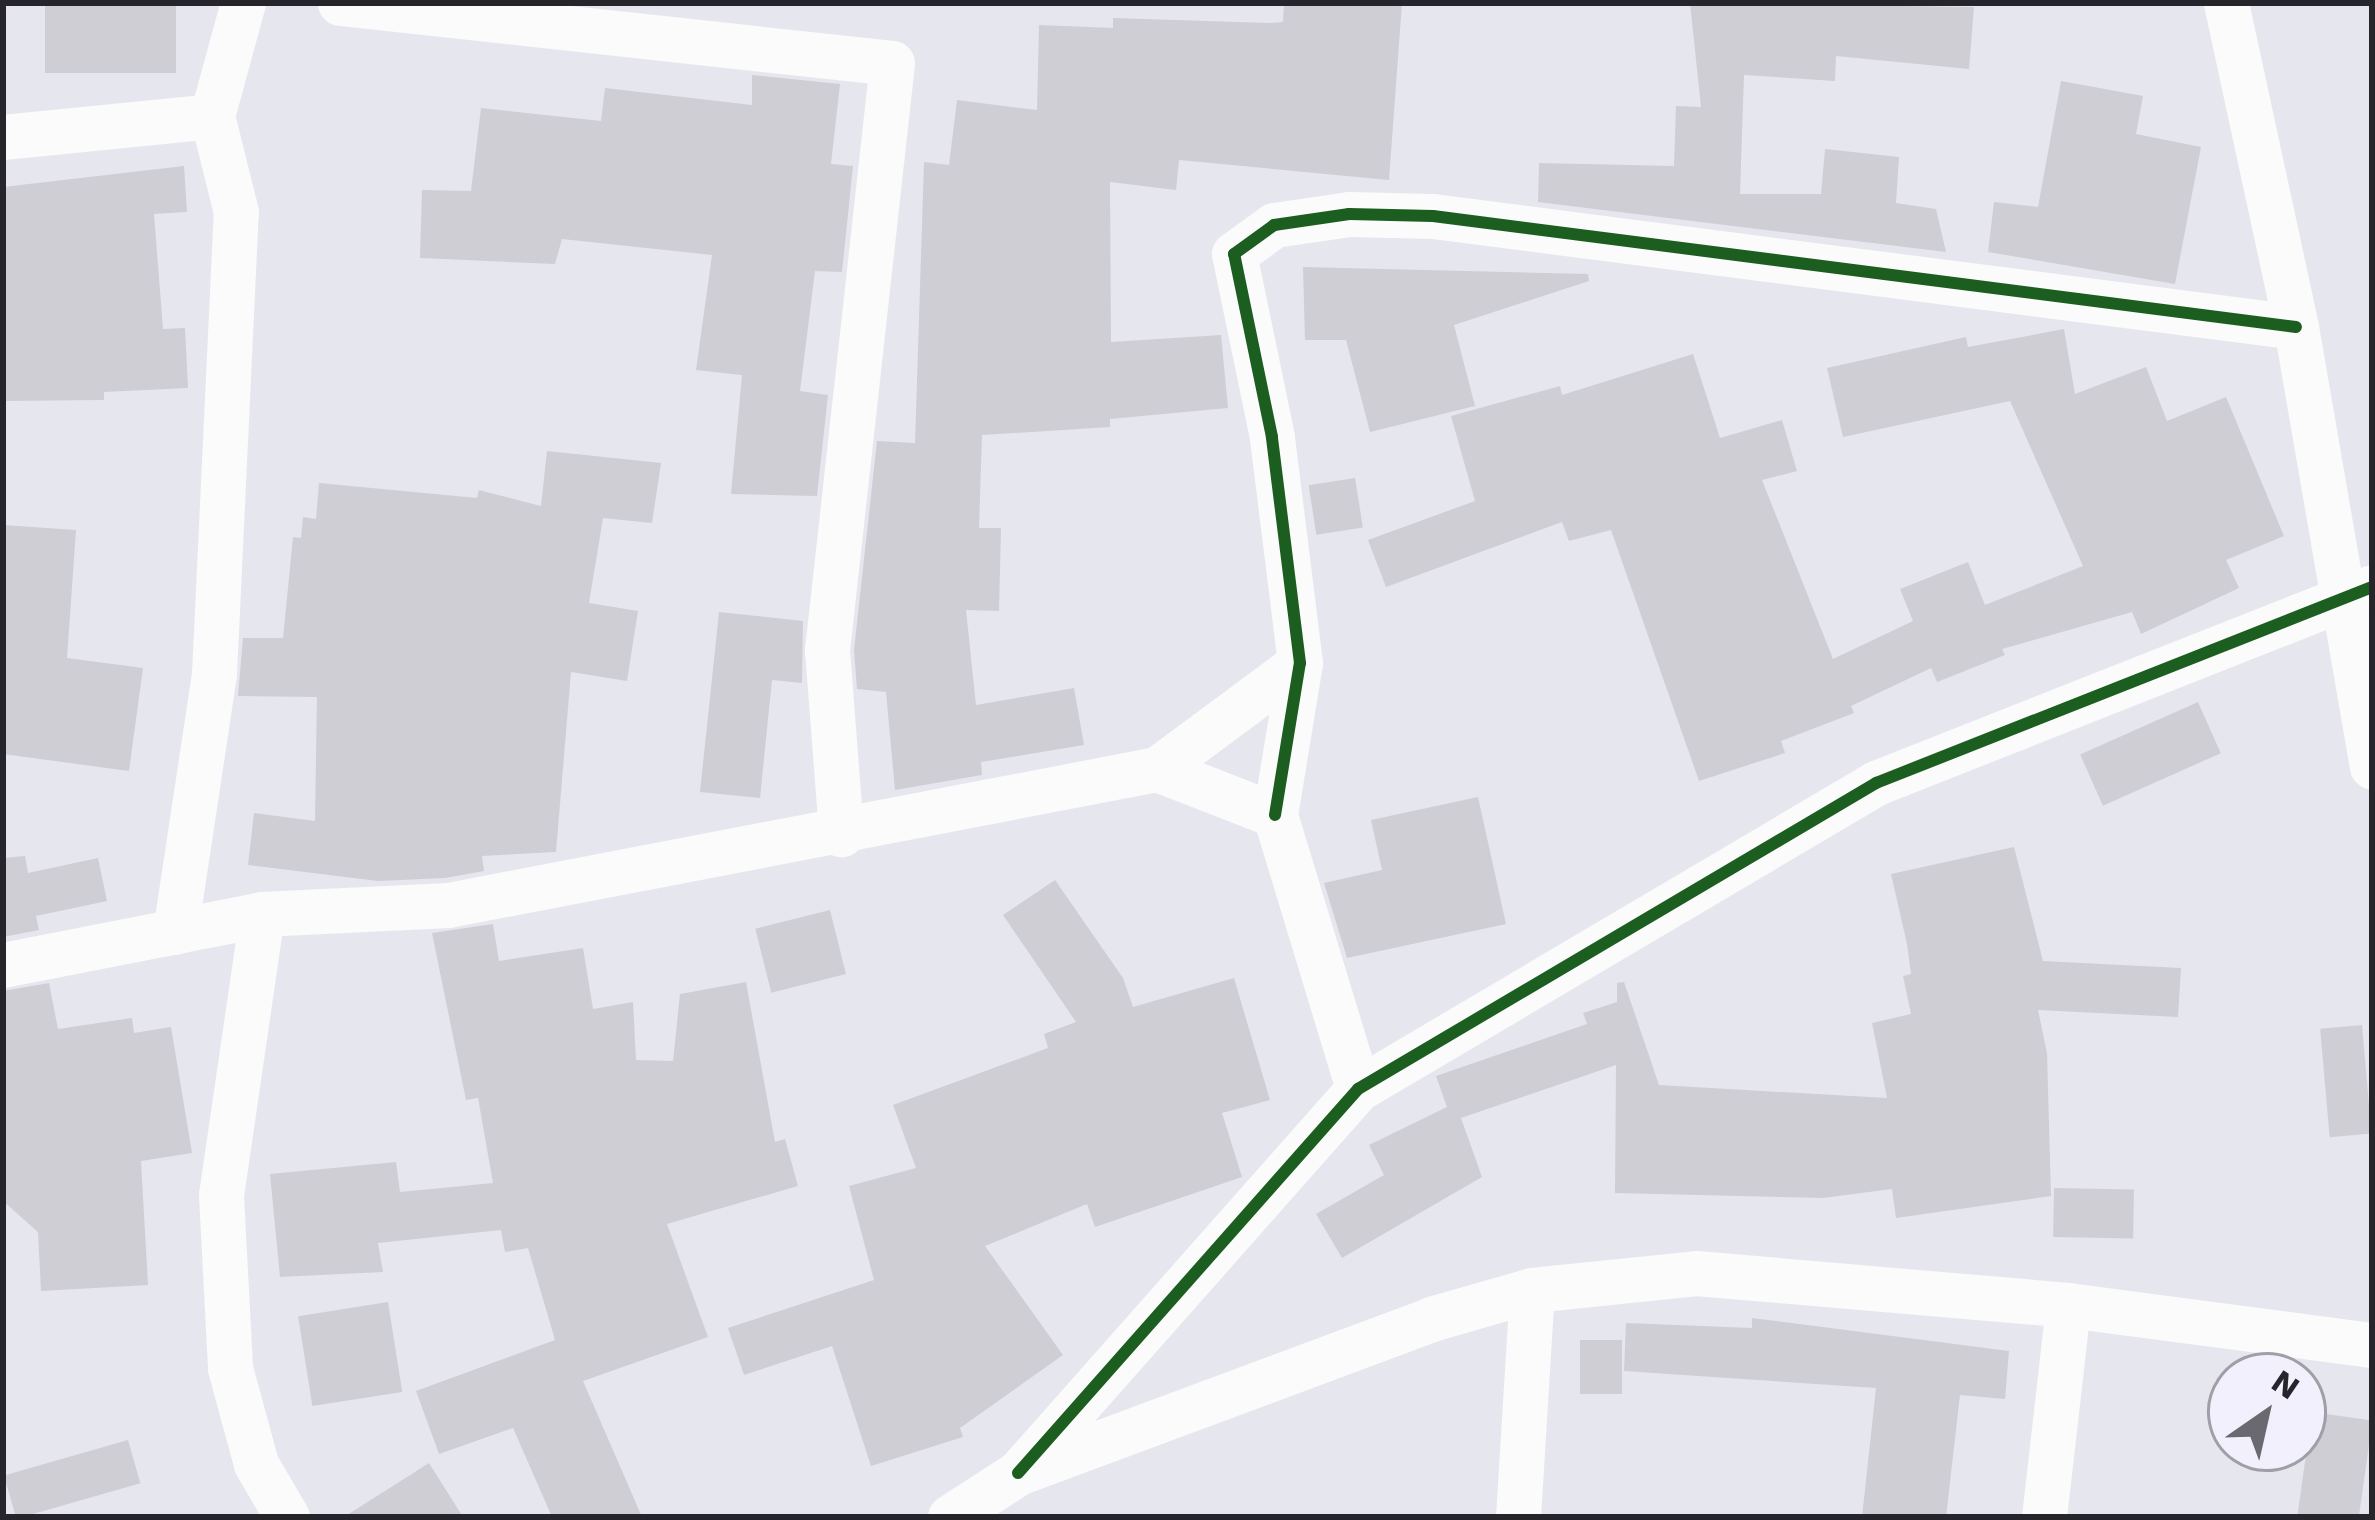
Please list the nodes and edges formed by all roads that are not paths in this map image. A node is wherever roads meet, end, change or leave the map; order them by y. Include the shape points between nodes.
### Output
1 (243, 3) edge
2 (340, 3) edge
3 (2226, 3) edge
4 (212, 116) junction
5 (3, 137) edge
6 (2296, 327) junction
7 (2358, 595) edge
8 (1300, 663) junction
9 (2372, 766) edge
10 (1157, 770) junction
11 (1275, 815) junction
12 (841, 834) junction
13 (262, 914) junction
14 (175, 932) junction
15 (3, 964) edge
16 (1358, 1089) junction
17 (1532, 1290) junction
18 (2068, 1305) junction
19 (2372, 1345) edge
20 (1018, 1473) junction
21 (287, 1517) edge
22 (950, 1517) edge
23 (1518, 1517) edge
24 (2044, 1517) edge

1 - 4 street
2 - 12 street via 892,63 827,650
3 - 6 street
4 - 5 street
4 - 14 street via 236,212 214,674
6 - 7 street
6 - 8 street via 1433,216 1349,214 1274,225 1234,254 1273,437
7 - 9 street
7 - 16 street via 1876,783
8 - 10 street
8 - 11 street
10 - 11 street
10 - 12 street
11 - 16 street
12 - 13 street via 448,905
13 - 14 street
13 - 21 street via 220,1195 230,1368 256,1464
14 - 15 street
16 - 20 street
17 - 18 street via 1696,1273
17 - 20 street via 1431,1319
17 - 23 street
18 - 19 street
18 - 24 street
20 - 22 street

